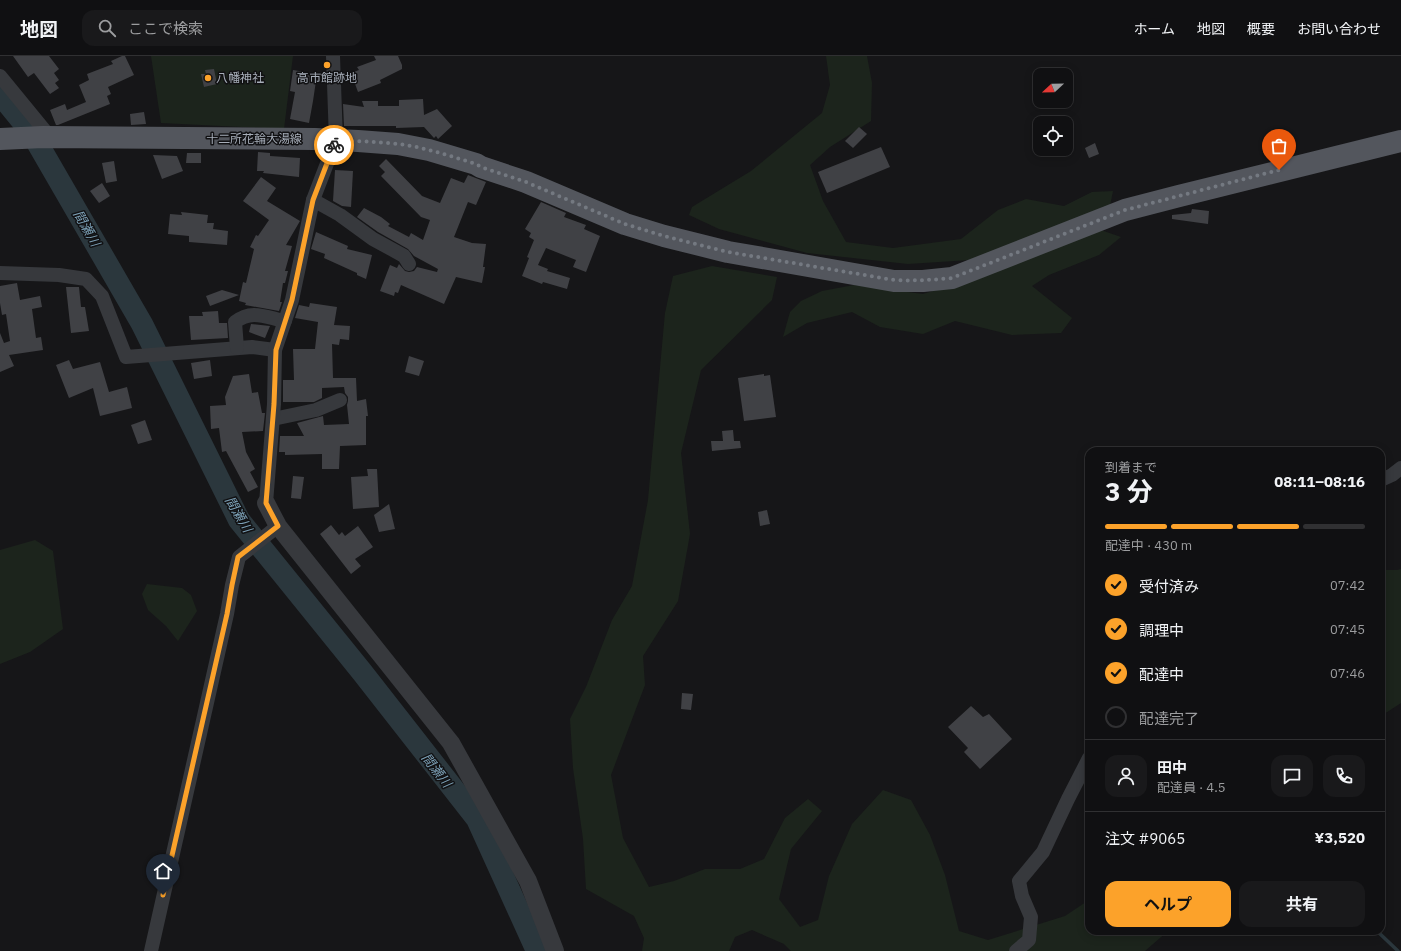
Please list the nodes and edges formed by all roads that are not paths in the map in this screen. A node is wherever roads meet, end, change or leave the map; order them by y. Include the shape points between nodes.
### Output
1 (333, 56) edge
2 (0, 76) edge
3 (47, 137) junction
4 (0, 139) edge
5 (336, 140) junction
6 (1401, 141) edge
7 (313, 200) junction
8 (409, 264) dead end
9 (0, 273) edge
10 (285, 321) junction
11 (237, 348) junction
12 (276, 350) junction
13 (340, 400) dead end
14 (273, 419) junction
15 (1401, 468) edge
16 (1385, 478) edge
17 (266, 503) joint
18 (275, 529) junction
19 (1085, 766) edge
20 (151, 951) edge
21 (555, 951) edge
22 (1016, 951) edge

1 - 5 street
2 - 3 street
3 - 4 main road, 十二所花輪大湯線
3 - 5 main road, 十二所花輪大湯線
5 - 6 main road, 十二所花輪大湯線 via 398,144 429,150 526,182 625,224 728,252 894,280 923,281 952,278 1125,210
5 - 7 street
7 - 8 street via 404,256
7 - 10 street via 292,300
9 - 11 street via 59,275 86,279 102,296 126,357
10 - 11 street via 252,314 242,316 235,322
10 - 12 street
11 - 12 street
12 - 14 street
13 - 14 street via 316,410
14 - 17 street
15 - 16 street
17 - 18 street
18 - 20 street via 238,557
18 - 21 street via 451,743 528,881
19 - 22 street via 1043,852 1019,881 1031,917 1029,940

